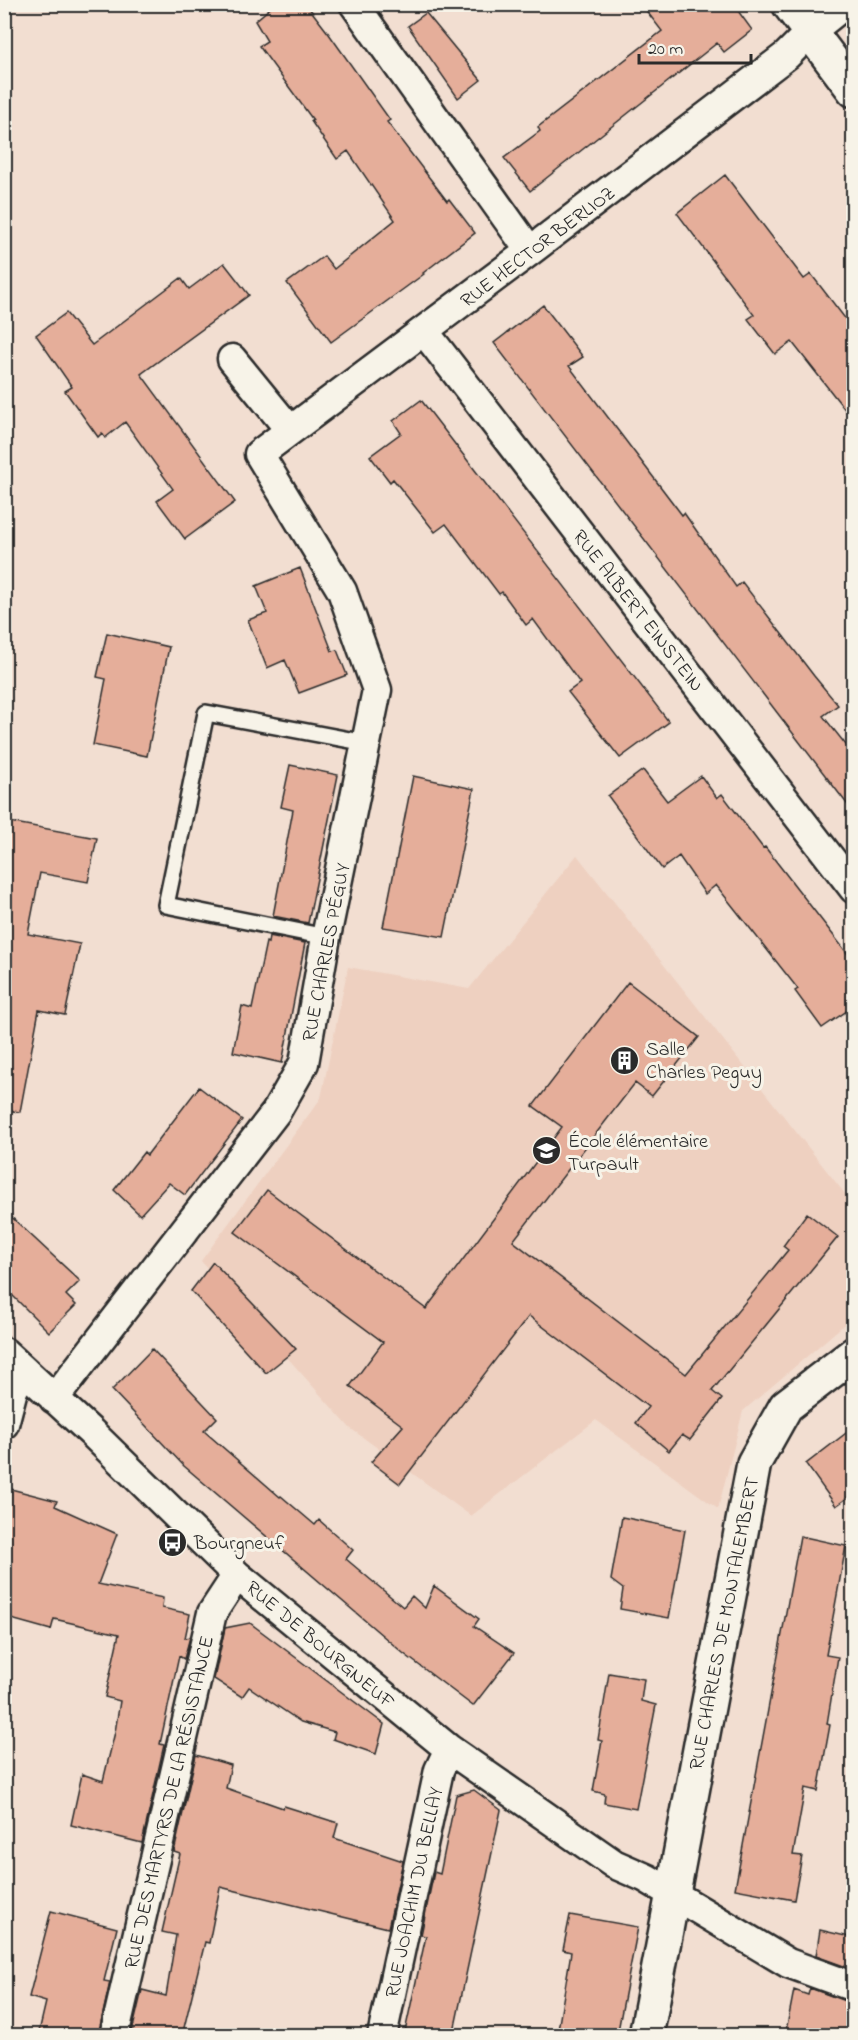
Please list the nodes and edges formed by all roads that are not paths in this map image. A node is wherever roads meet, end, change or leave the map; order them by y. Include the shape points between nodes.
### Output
1 (354, 4) edge
2 (789, 4) edge
3 (845, 4) edge
4 (810, 32) junction
5 (854, 90) edge
6 (530, 251) junction
7 (424, 331) junction
8 (232, 359) dead end
9 (290, 430) junction
10 (259, 454) joint
11 (366, 743) junction
12 (854, 889) edge
13 (326, 937) junction
14 (854, 1354) edge
15 (14, 1361) edge
16 (54, 1399) junction
17 (4, 1424) edge
18 (237, 1575) junction
19 (448, 1749) junction
20 (671, 1895) junction
21 (854, 1987) edge
22 (114, 2036) edge
23 (382, 2036) edge
24 (646, 2036) edge

1 - 6 street
2 - 4 main road
3 - 4 street, RUE HECTOR BERLIOZ
4 - 5 main road
4 - 6 street, RUE HECTOR BERLIOZ via 787,56
6 - 7 street, RUE HECTOR BERLIOZ
7 - 9 street, RUE HECTOR BERLIOZ
7 - 12 street, RUE ALBERT EINSTEIN
8 - 9 street
9 - 10 street, RUE HECTOR BERLIOZ
10 - 11 street, RUE CHARLES PÉGUY via 342,591 376,690
11 - 13 street, RUE CHARLES PÉGUY
11 - 13 lane via 206,713 166,905
13 - 16 street, RUE CHARLES PÉGUY via 304,1062 276,1112
14 - 20 main road, RUE CHARLES DE MONTALEMBERT via 786,1406 754,1463
15 - 16 street, RUE DE BOURGNEUF
15 - 17 street via 14,1390
16 - 18 street, RUE DE BOURGNEUF
18 - 19 street, RUE DE BOURGNEUF
18 - 22 street, RUE DES MARTYRS DE LA RÉSISTANCE via 212,1613
19 - 20 street, RUE DE BOURGNEUF via 614,1864
19 - 23 street, RUE JOACHIM DU BELLAY via 439,1770
20 - 21 street, RUE DE BOURGNEUF via 788,1963
20 - 24 main road, RUE CHARLES DE MONTALEMBERT

